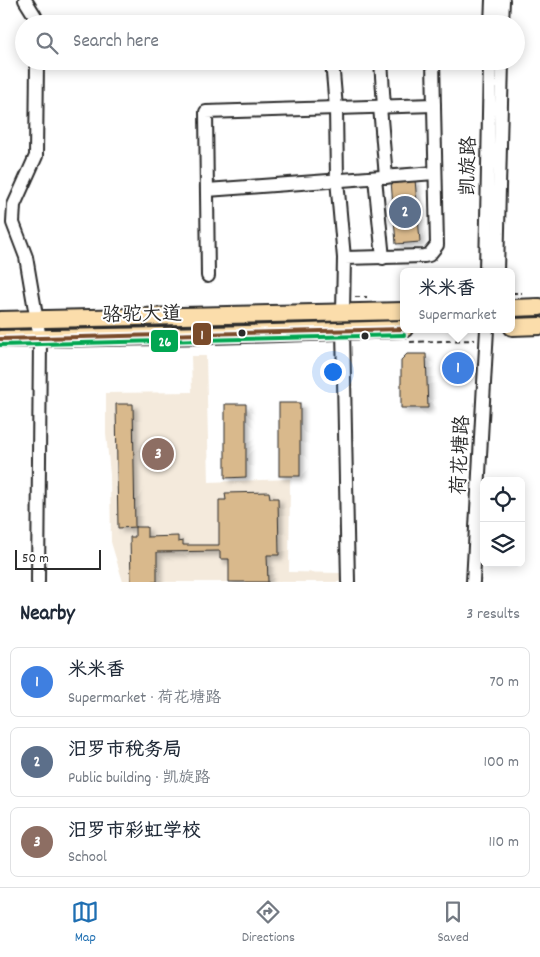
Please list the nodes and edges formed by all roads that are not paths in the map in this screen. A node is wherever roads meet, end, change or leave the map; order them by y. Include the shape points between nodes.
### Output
1 (25, 0) edge
2 (492, 0) edge
3 (503, 0) edge
4 (34, 15) edge
5 (491, 15) edge
6 (502, 15) edge
7 (37, 70) edge
8 (333, 70) edge
9 (381, 70) edge
10 (433, 70) edge
11 (490, 70) edge
12 (502, 70) edge
13 (434, 105) junction
14 (382, 107) junction
15 (336, 108) junction
16 (435, 173) junction
17 (381, 177) junction
18 (337, 180) junction
19 (207, 190) junction
20 (344, 258) junction
21 (383, 258) junction
22 (486, 268) edge
23 (497, 268) edge
24 (208, 276) dead end
25 (540, 307) edge
26 (515, 308) edge
27 (400, 311) edge
28 (343, 312) junction
29 (0, 320) edge
30 (38, 320) junction
31 (540, 326) edge
32 (515, 327) edge
33 (400, 328) edge
34 (343, 330) junction
35 (487, 333) edge
36 (0, 339) edge
37 (40, 339) junction
38 (38, 582) edge
39 (348, 582) edge
40 (474, 582) edge

1 - 4 street
2 - 5 street
3 - 6 street
7 - 30 street via 36,156 14,205 13,223 26,257
8 - 15 street
9 - 14 street
10 - 13 street
11 - 22 street, 凯旋路
12 - 23 street
13 - 14 street
13 - 16 street
14 - 15 street
14 - 17 street
15 - 18 street
15 - 19 street via 206,112
16 - 17 street
16 - 21 street via 437,245 434,250 424,256
17 - 18 street
17 - 21 street
18 - 19 street
18 - 20 street
19 - 24 street
20 - 21 street
20 - 28 street
25 - 26 main road
27 - 28 main road, 骆驼大道
28 - 30 main road, 骆驼大道
29 - 30 main road, 骆驼大道
30 - 37 street
31 - 32 main road
33 - 34 main road, 骆驼大道
34 - 37 main road, 骆驼大道
34 - 39 street
35 - 40 street, 荷花塘路
36 - 37 main road, 骆驼大道
37 - 38 street

